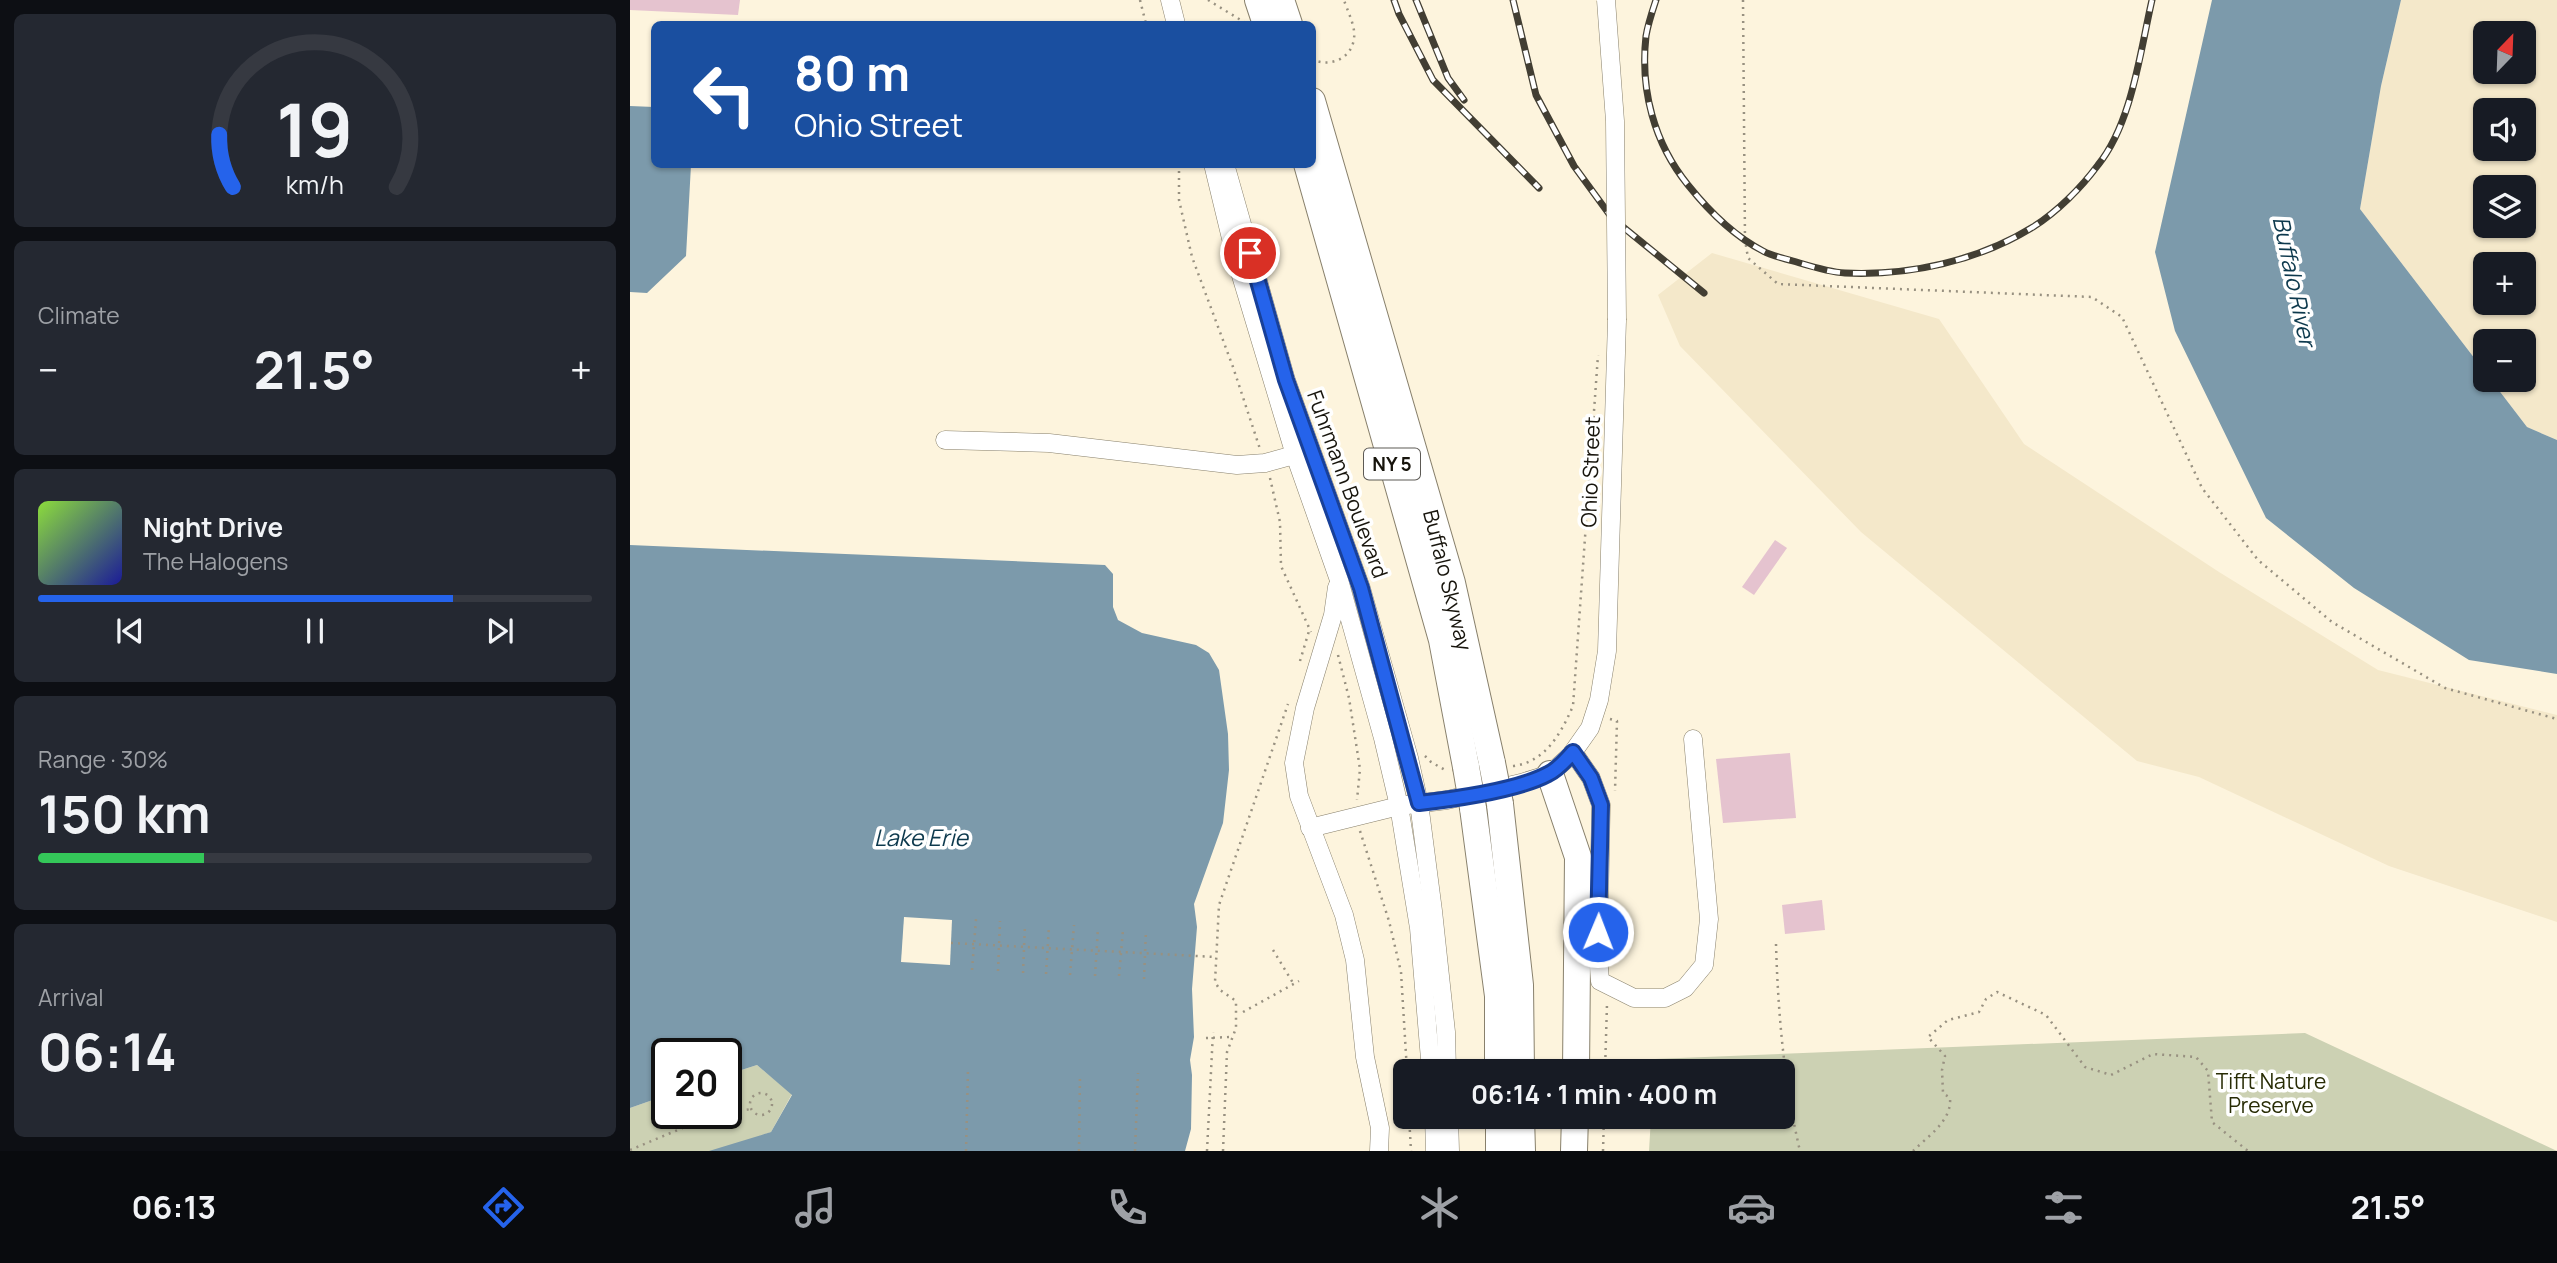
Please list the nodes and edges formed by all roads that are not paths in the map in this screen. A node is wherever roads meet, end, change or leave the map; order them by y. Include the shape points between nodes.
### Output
1 (1170, 0) edge
2 (1181, 0) edge
3 (1258, 0) edge
4 (1281, 0) edge
5 (1606, 0) edge
6 (1176, 21) edge
7 (1187, 21) edge
8 (1265, 21) edge
9 (1288, 21) edge
10 (1316, 115) edge
11 (1214, 168) edge
12 (1226, 168) edge
13 (1308, 168) edge
14 (945, 440) dead end
15 (1303, 452) junction
16 (1337, 573) junction
17 (1693, 739) dead end
18 (1573, 752) junction
19 (1479, 768) junction
20 (1550, 774) junction
21 (1419, 803) junction
22 (1399, 806) junction
23 (1310, 828) junction
24 (1430, 1059) edge
25 (1447, 1059) edge
26 (1499, 1059) edge
27 (1521, 1059) edge
28 (1576, 1059) edge
29 (1434, 1129) edge
30 (1449, 1129) edge
31 (1499, 1129) edge
32 (1521, 1129) edge
33 (1575, 1129) edge
34 (1379, 1151) edge
35 (1434, 1151) edge
36 (1450, 1151) edge
37 (1499, 1151) edge
38 (1522, 1151) edge
39 (1574, 1151) edge

1 - 6 street
2 - 7 street
3 - 8 highway
4 - 9 highway
5 - 18 street, Ohio Street, bridge via 1615,121 1617,320 1607,652 1590,728
10 - 19 highway, Buffalo Skyway / NY 5 via 1452,583
11 - 15 street, Fuhrmann Boulevard via 1236,259
12 - 15 street, Fuhrmann Boulevard
13 - 19 highway, Buffalo Skyway / NY 5
14 - 15 street via 1049,443 1237,465
15 - 16 street, Fuhrmann Boulevard
15 - 21 street, Fuhrmann Boulevard via 1361,588
16 - 22 street, Fuhrmann Boulevard
16 - 23 street via 1332,615 1294,763
17 - 18 street via 1709,919 1704,965 1685,988 1665,998 1634,998 1600,981 1601,805 1591,778
18 - 20 street, Ohio Street
19 - 26 highway, Buffalo Skyway / NY 5, bridge via 1473,808 1498,996
19 - 27 highway, Buffalo Skyway / NY 5, bridge via 1500,804 1520,985
20 - 21 street, Ohio Street
20 - 28 highway via 1578,857
21 - 22 street, Ohio Street
21 - 25 street, Fuhrmann Boulevard
22 - 23 street, Ohio Street
22 - 24 street, Fuhrmann Boulevard via 1419,928
23 - 34 street via 1344,915 1355,960 1365,1057 1380,1128
29 - 35 street
30 - 36 street
31 - 37 highway
32 - 38 highway
33 - 39 highway

